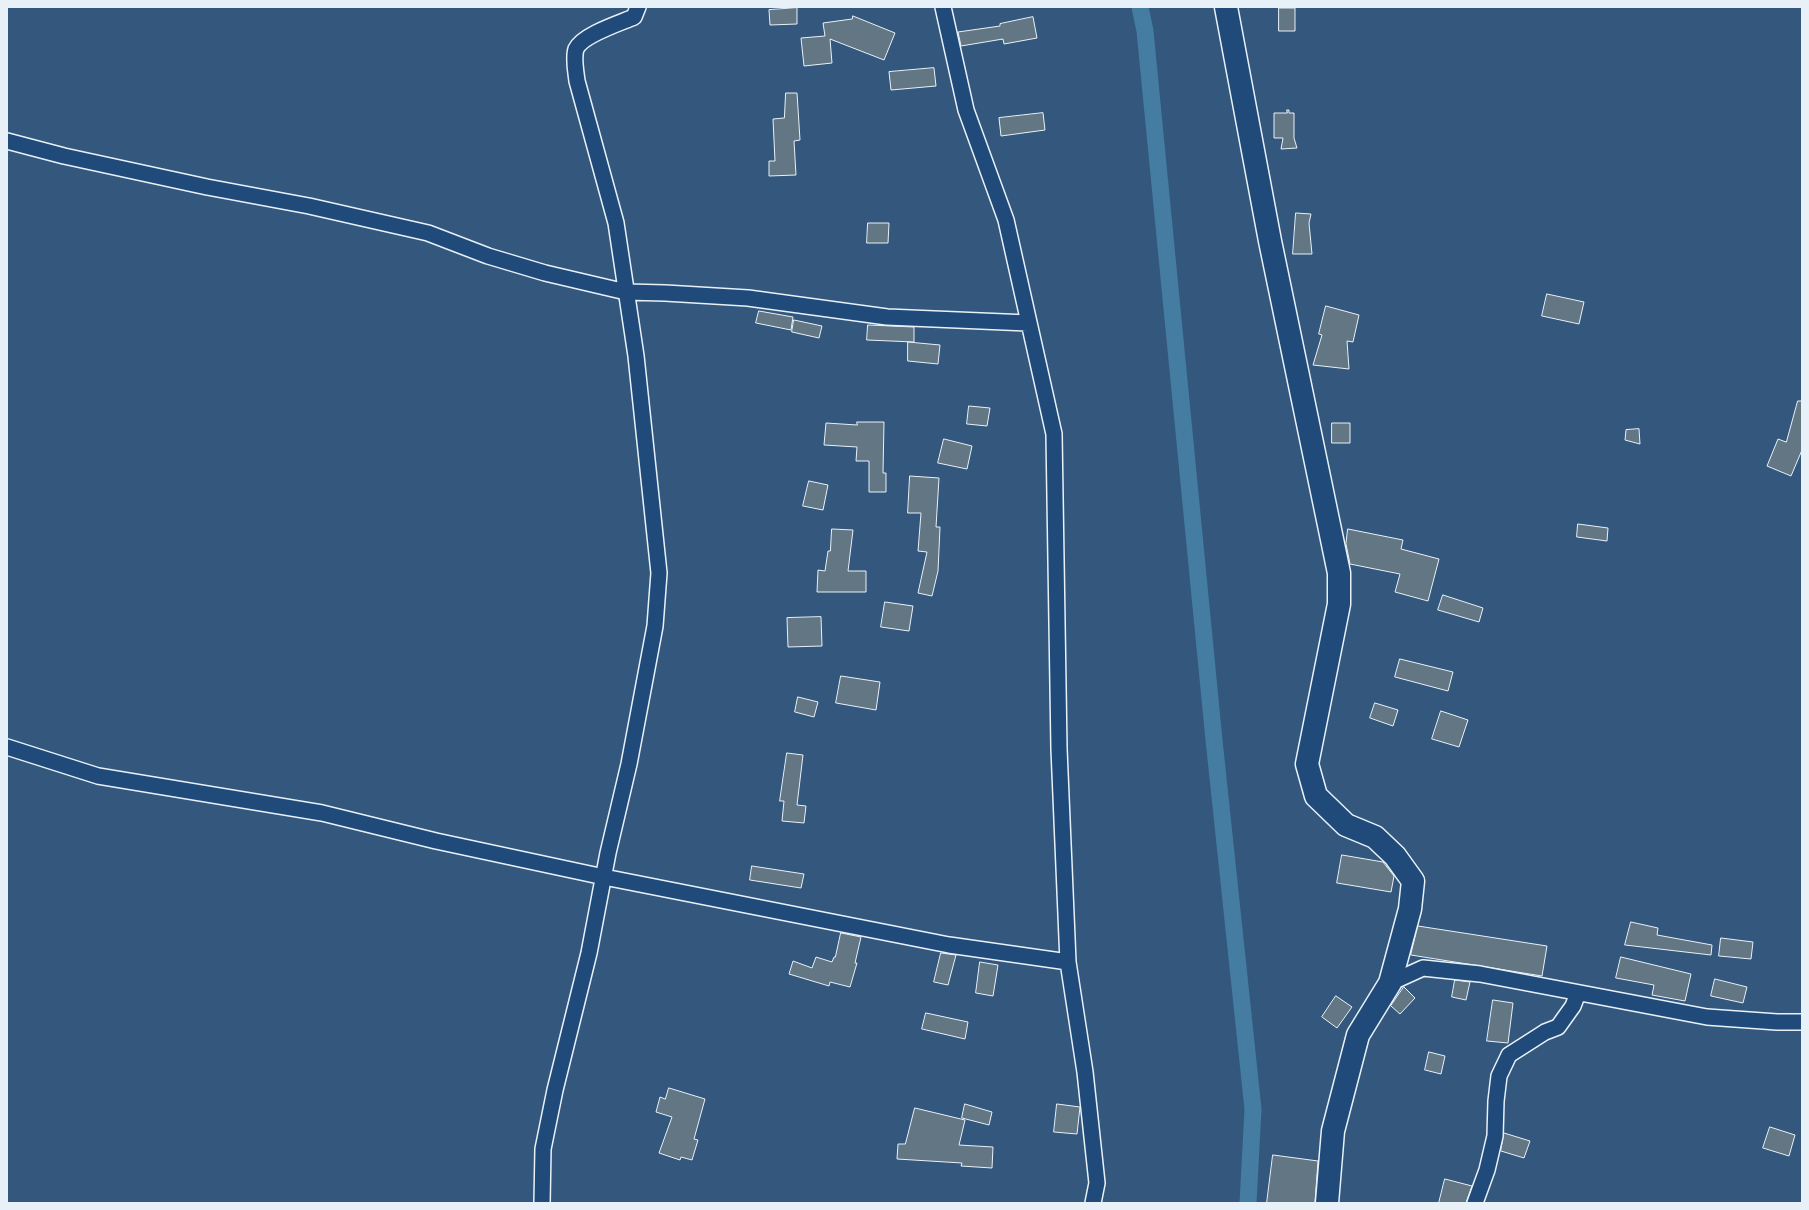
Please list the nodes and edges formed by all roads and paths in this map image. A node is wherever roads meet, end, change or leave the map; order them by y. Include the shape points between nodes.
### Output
1 (638, 7) edge
2 (943, 7) edge
3 (1226, 7) edge
4 (7, 141) edge
5 (626, 292) junction
6 (1028, 322) junction
7 (7, 747) edge
8 (604, 877) junction
9 (1068, 962) junction
10 (1390, 983) junction
11 (1578, 993) junction
12 (1802, 1022) edge
13 (542, 1203) edge
14 (1093, 1203) edge
15 (1327, 1203) edge
16 (1475, 1203) edge

1 - 5 street via 634,17 583,41 576,49 575,63 616,223
2 - 6 street via 966,110 1006,220
3 - 10 street via 1270,241 1339,573 1339,604 1307,764 1316,796 1346,825 1376,837 1395,856 1413,881 1410,909
4 - 5 street via 200,186 309,206 428,233 488,256 545,273
5 - 6 street via 748,298 887,316
5 - 8 street via 636,356 659,573 655,626
6 - 9 street via 1054,434 1059,749
7 - 8 street via 98,776 322,813 436,841
8 - 9 street via 949,945
8 - 13 street via 543,1149
9 - 14 street via 1085,1072 1097,1183
10 - 11 street via 1423,968 1480,974
10 - 15 street via 1358,1035 1333,1131
11 - 12 street via 1707,1017
11 - 16 street via 1573,1006 1558,1027 1509,1055 1499,1076 1495,1136 1487,1170

